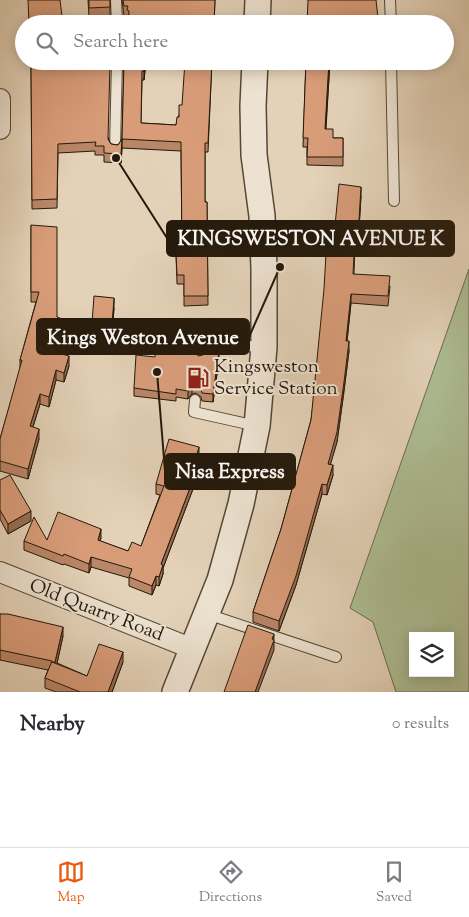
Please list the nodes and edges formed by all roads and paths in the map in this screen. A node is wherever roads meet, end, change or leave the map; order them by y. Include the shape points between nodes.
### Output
1 (116, 0) edge
2 (258, 0) edge
3 (390, 0) edge
4 (117, 15) edge
5 (257, 15) edge
6 (391, 15) edge
7 (117, 70) edge
8 (255, 70) edge
9 (391, 70) edge
10 (0, 99) edge
11 (0, 129) edge
12 (114, 148) edge
13 (394, 201) dead end
14 (264, 347) junction
15 (200, 357) edge
16 (195, 400) dead end
17 (257, 426) junction
18 (0, 572) edge
19 (206, 613) junction
20 (193, 649) junction
21 (336, 656) dead end
22 (174, 692) edge

1 - 4 lane
2 - 5 street
3 - 6 lane
7 - 12 lane
8 - 14 street via 254,155 262,216
9 - 13 lane
10 - 11 street
14 - 15 lane via 201,344
14 - 17 street
16 - 17 lane via 194,412
17 - 19 street via 220,580
18 - 20 street, Old Quarry Road
19 - 20 street
19 - 21 lane
20 - 22 street

